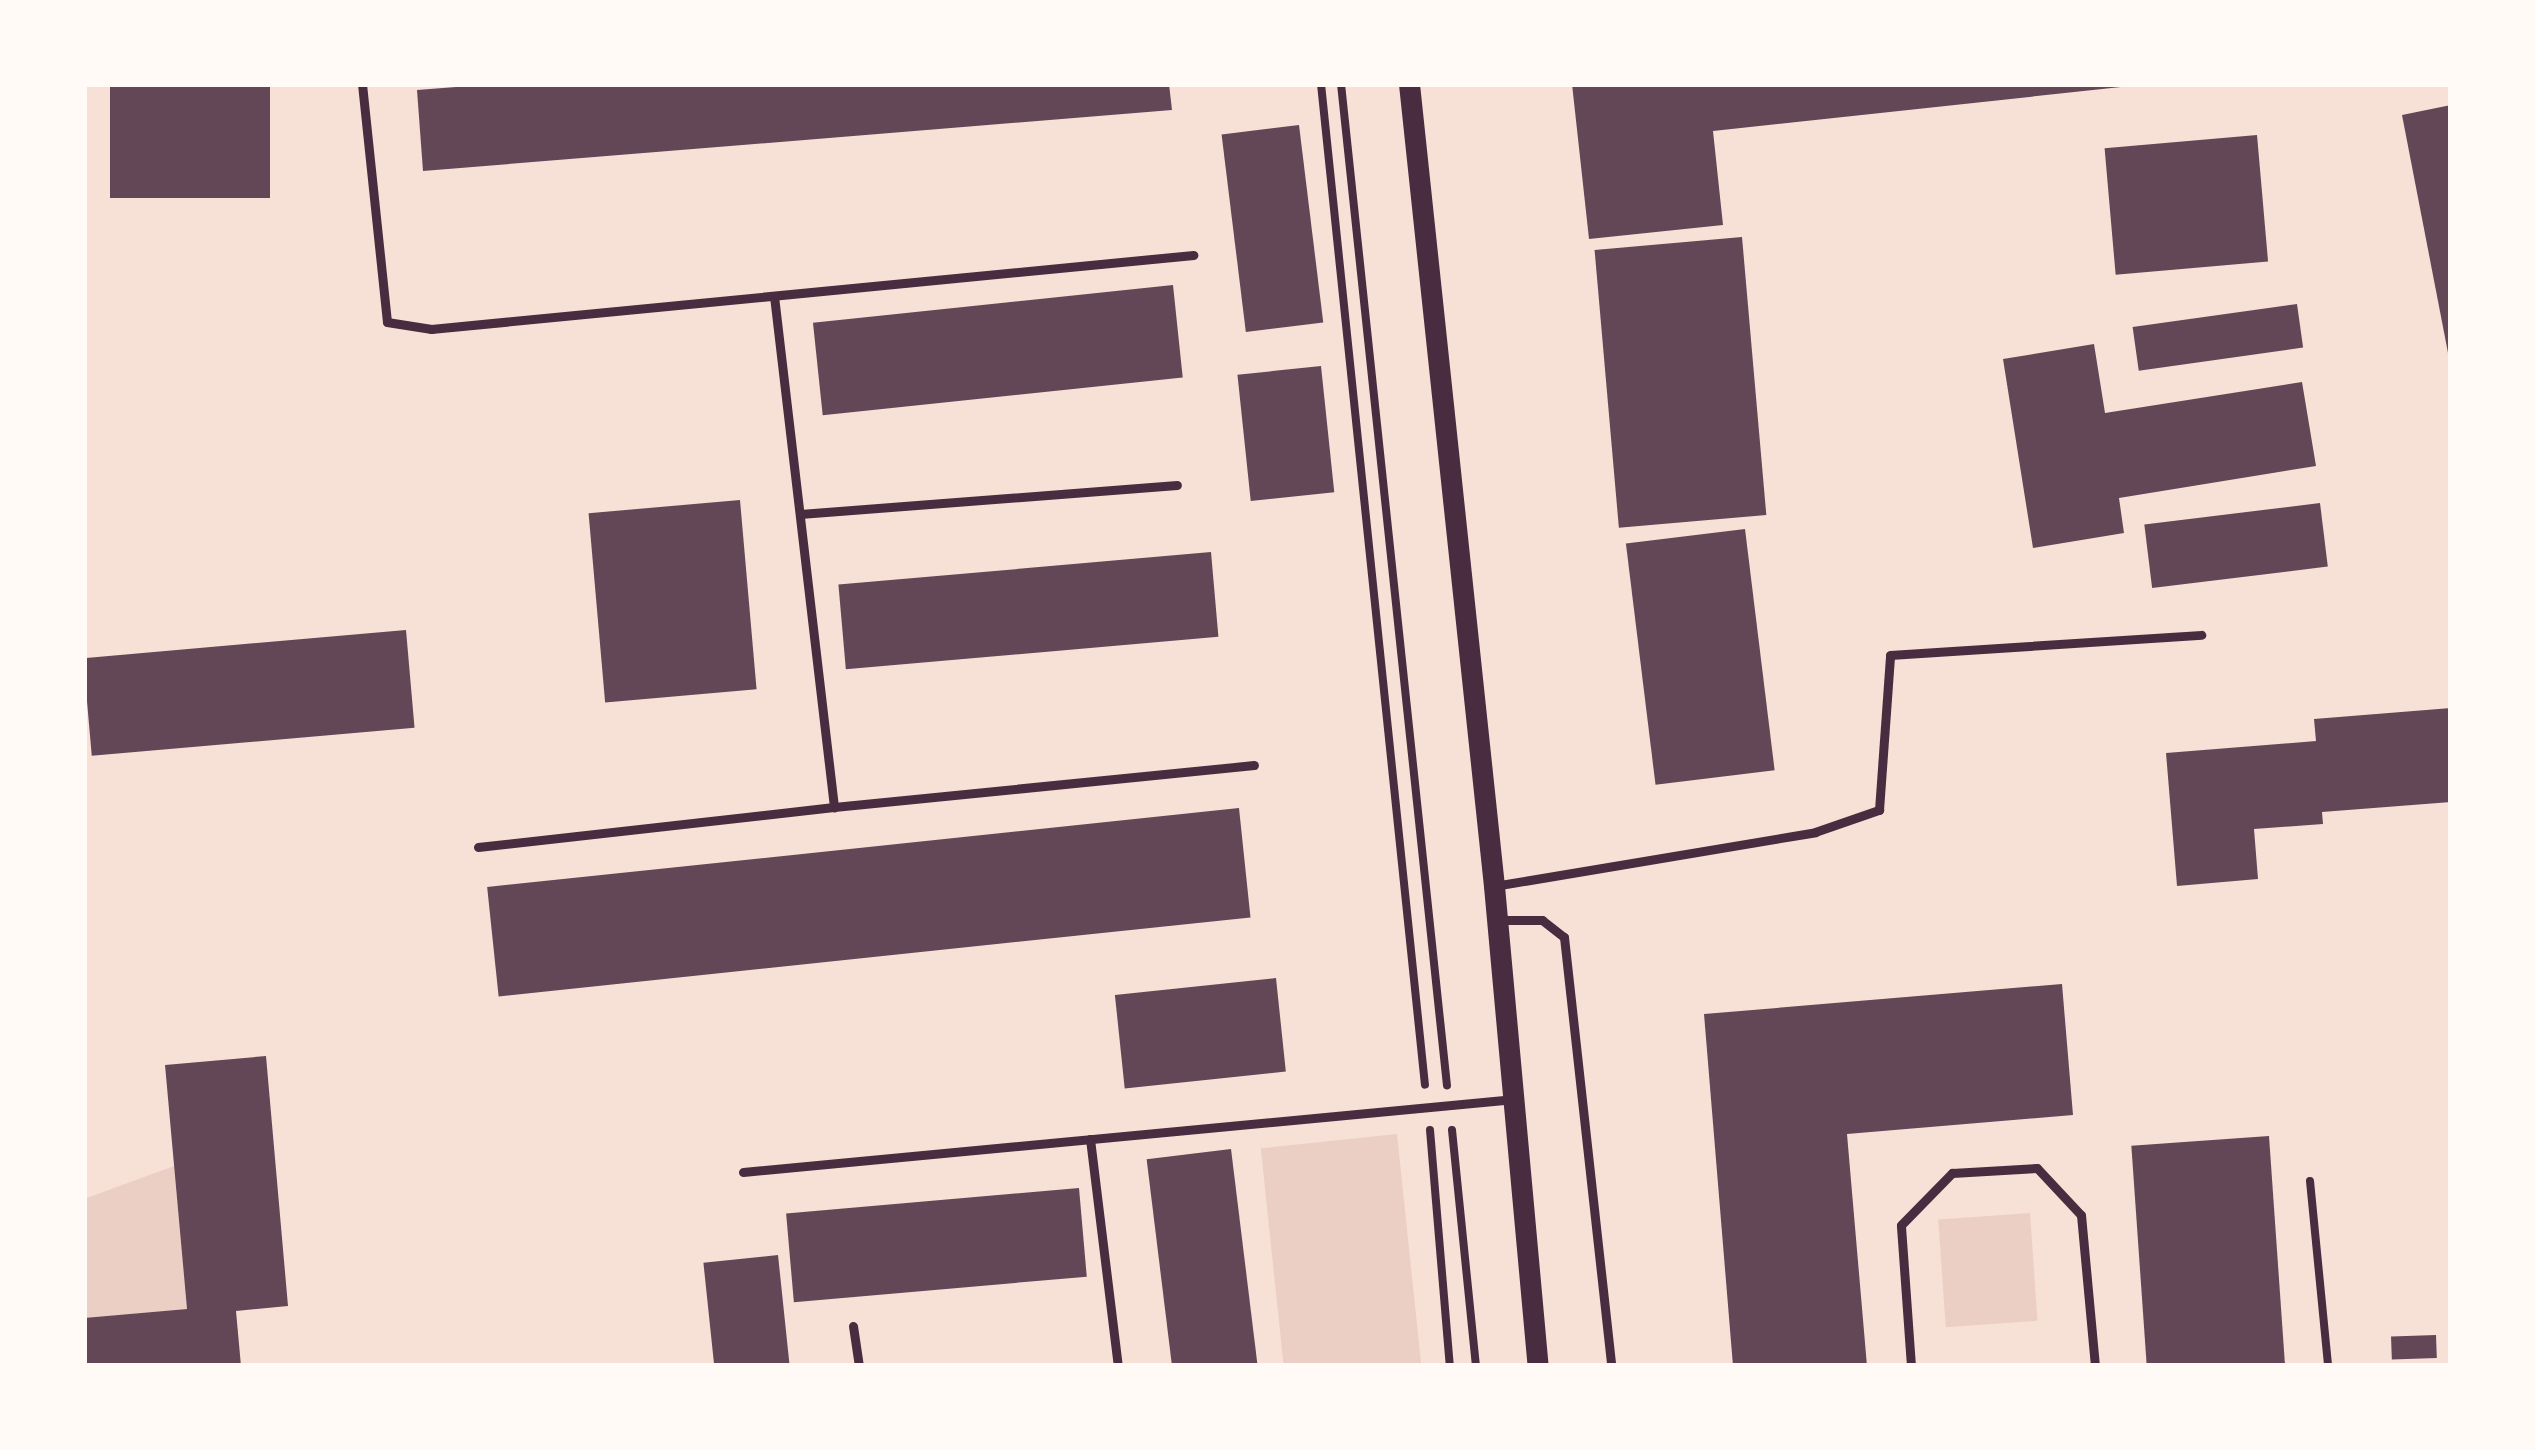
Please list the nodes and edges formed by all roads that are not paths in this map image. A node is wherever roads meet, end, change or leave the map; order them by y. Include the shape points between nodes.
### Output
1 (362, 84) edge
2 (1408, 84) edge
3 (1193, 254) dead end
4 (774, 296) junction
5 (1177, 485) dead end
6 (800, 514) junction
7 (2201, 635) dead end
8 (1254, 766) dead end
9 (834, 807) junction
10 (478, 847) dead end
11 (1494, 886) junction
12 (1497, 920) junction
13 (1515, 1099) junction
14 (1090, 1139) junction
15 (743, 1172) dead end
16 (853, 1325) dead end
17 (859, 1366) edge
18 (1118, 1366) edge
19 (1538, 1366) edge
20 (1612, 1366) edge
21 (1911, 1366) edge
22 (2095, 1366) edge

1 - 4 lane via 387,322 431,329
2 - 11 street
3 - 4 lane
4 - 6 lane
5 - 6 lane
6 - 9 lane
7 - 11 lane via 1890,655 1879,810 1815,832
8 - 9 lane
9 - 10 lane
11 - 12 street
12 - 13 street
12 - 20 lane via 1543,920 1564,938
13 - 14 lane
13 - 19 street
14 - 15 lane
14 - 18 lane
16 - 17 lane
21 - 22 lane via 1901,1225 1952,1173 2037,1168 2081,1215

